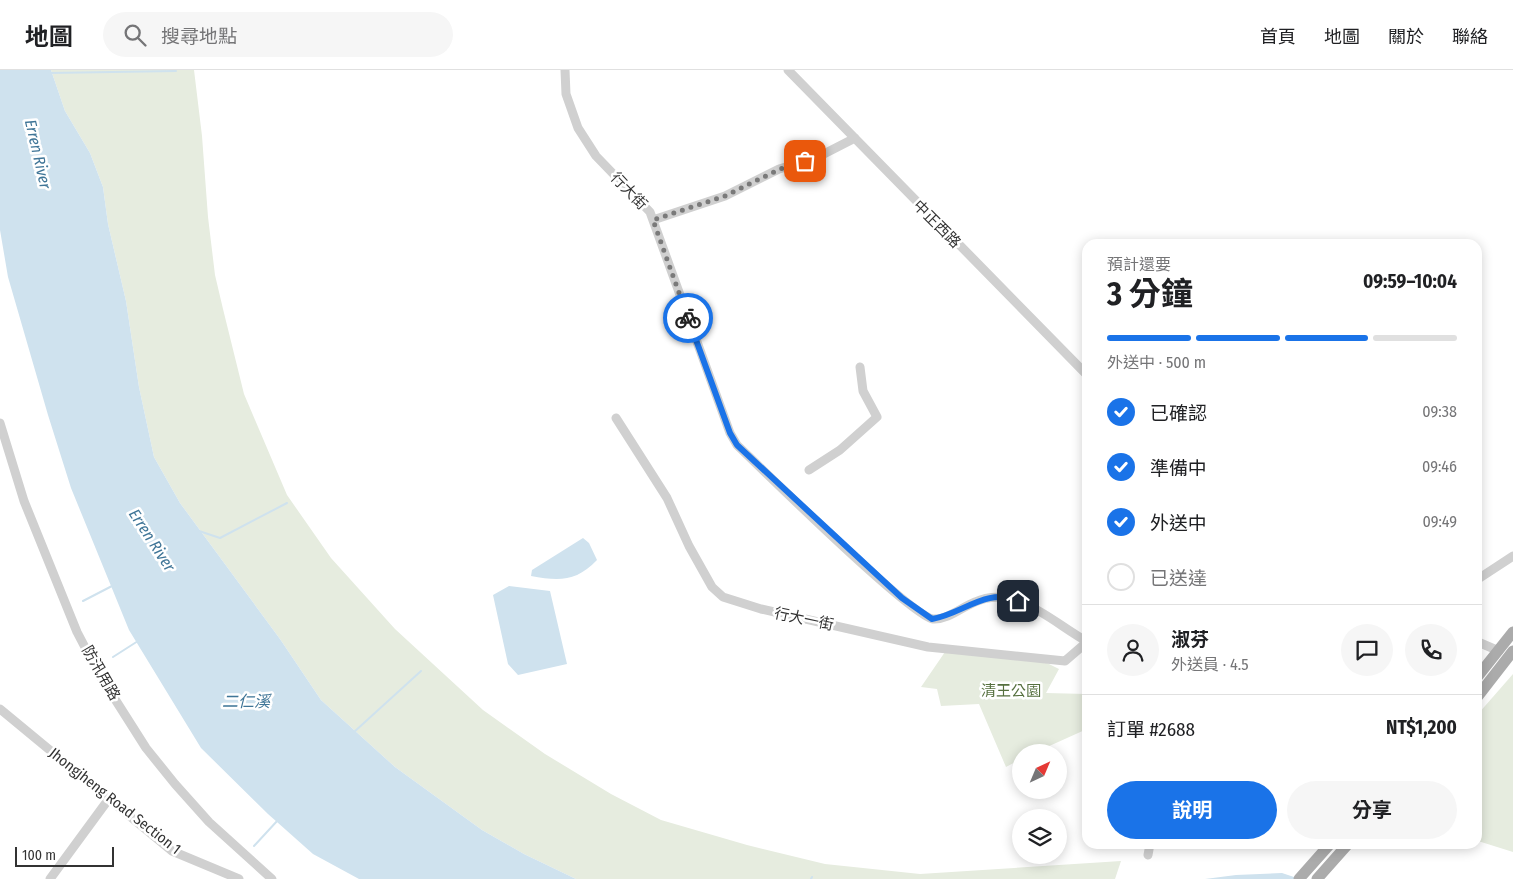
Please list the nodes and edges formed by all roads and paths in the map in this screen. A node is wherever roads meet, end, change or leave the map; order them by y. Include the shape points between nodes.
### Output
1 (565, 70) edge
2 (788, 70) edge
3 (855, 138) junction
4 (653, 220) junction
5 (860, 367) dead end
6 (1082, 370) edge
7 (616, 418) dead end
8 (0, 424) edge
9 (809, 470) dead end
10 (1513, 556) edge
11 (1482, 575) edge
12 (1513, 632) edge
13 (1082, 639) edge
14 (1482, 644) edge
15 (1082, 646) edge
16 (1498, 650) junction
17 (1512, 654) edge
18 (1482, 671) edge
19 (1482, 691) edge
20 (0, 709) edge
21 (108, 800) junction
22 (1149, 849) edge
23 (1326, 849) edge
24 (1344, 849) edge
25 (1148, 855) dead end
26 (50, 879) edge
27 (239, 879) edge
28 (272, 879) edge
29 (1299, 879) edge
30 (1317, 879) edge

1 - 4 street, 行大街 via 566,94 578,128 596,156 644,204
2 - 3 street, 中正西路
3 - 4 street via 725,196
3 - 6 street, 中正西路
4 - 13 street, 行大街 via 737,445 865,564 932,619 948,616 985,598 1008,597 1053,619
5 - 9 street via 863,391 877,417 840,450
7 - 15 street, 行大一街 via 667,498 712,587 723,597 761,609 928,647 1065,661
8 - 28 street, 防汛用路 via 24,501 77,632 99,674 146,748 175,784 209,822
10 - 11 street
12 - 16 main road
14 - 16 street
16 - 17 main road
16 - 18 main road
17 - 19 main road
20 - 21 street, Jhongjheng Road Section 1
21 - 26 street
21 - 27 street, Jhongjheng Road Section 1 via 172,851
22 - 25 street
23 - 29 main road
24 - 30 main road

